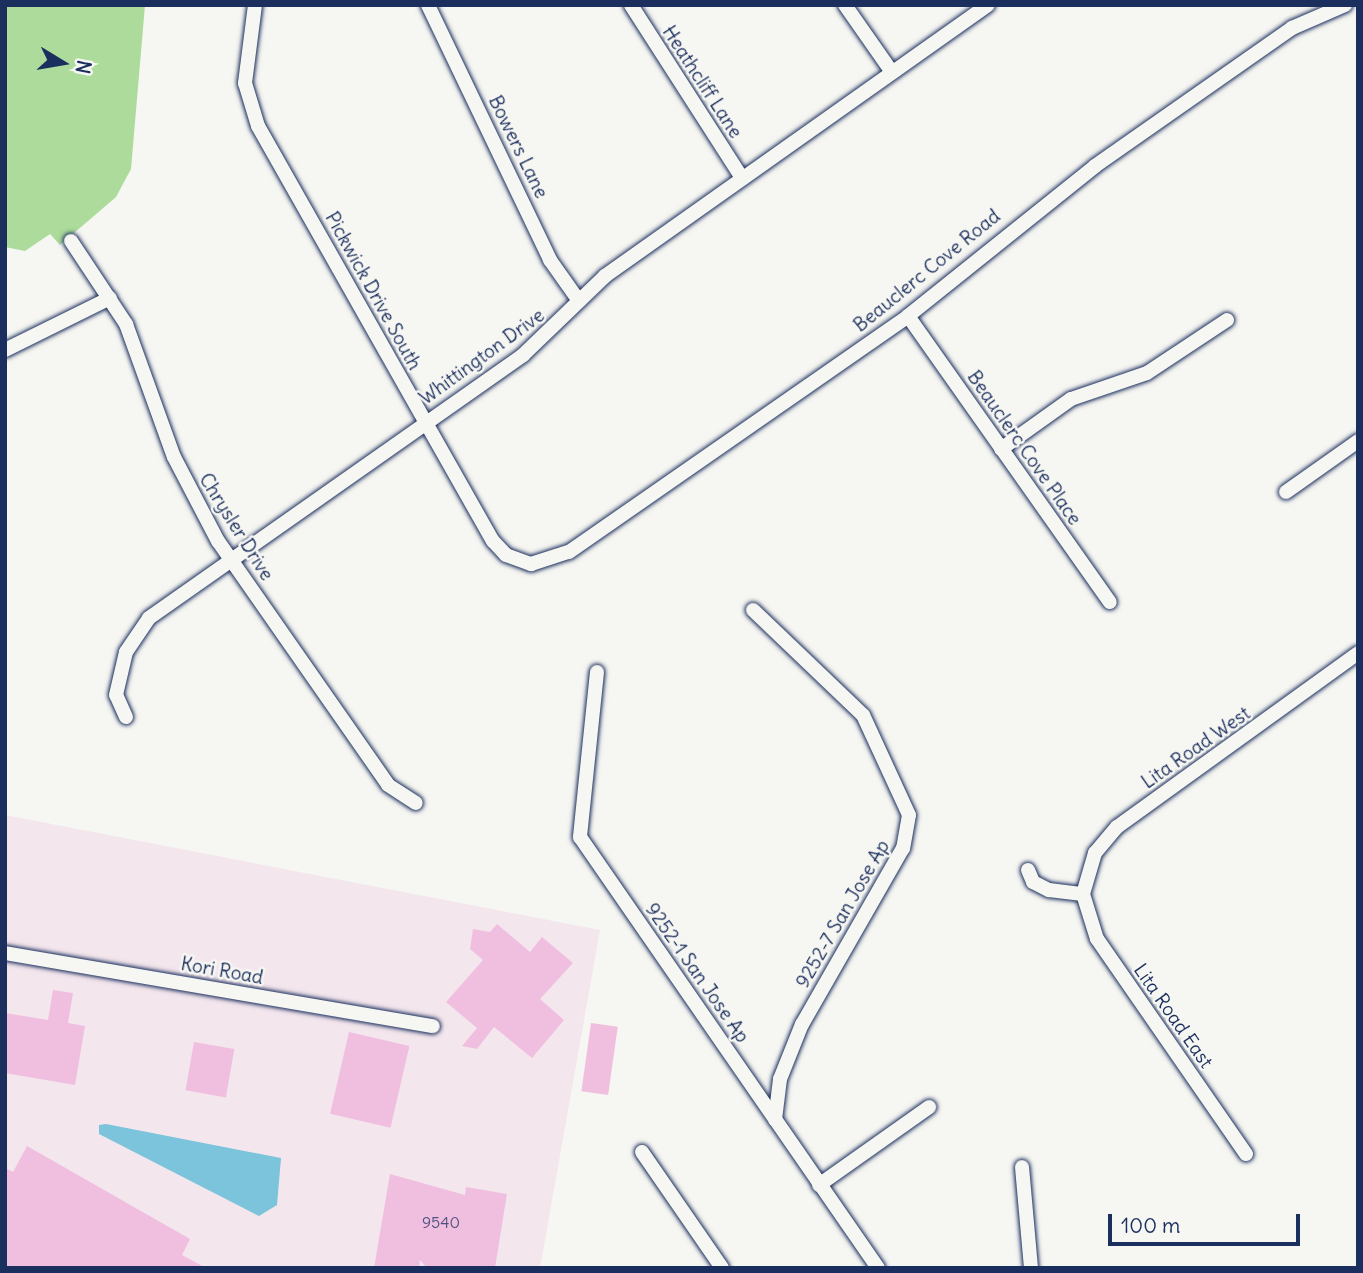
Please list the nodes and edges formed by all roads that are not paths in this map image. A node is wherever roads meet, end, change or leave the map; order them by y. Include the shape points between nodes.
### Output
1 (256, 5) edge
2 (428, 5) edge
3 (631, 5) edge
4 (845, 5) edge
5 (988, 5) edge
6 (1345, 5) edge
7 (892, 72) junction
8 (742, 178) junction
9 (72, 241) dead end
10 (110, 298) junction
11 (579, 302) junction
12 (908, 316) junction
13 (1227, 320) dead end
14 (5, 350) edge
15 (425, 424) junction
16 (1358, 441) edge
17 (1001, 449) junction
18 (1286, 492) dead end
19 (231, 560) junction
20 (531, 564) joint
21 (1110, 602) dead end
22 (753, 610) dead end
23 (1358, 653) edge
24 (597, 672) dead end
25 (126, 717) dead end
26 (416, 803) dead end
27 (1028, 870) dead end
28 (1083, 894) junction
29 (5, 953) edge
30 (433, 1026) dead end
31 (929, 1107) dead end
32 (775, 1120) junction
33 (642, 1152) dead end
34 (1246, 1154) dead end
35 (1023, 1167) dead end
36 (819, 1185) junction
37 (722, 1268) edge
38 (878, 1268) edge
39 (1031, 1268) edge

1 - 15 street, Pickwick Drive South via 246,65 251,111
2 - 11 street, Bowers Lane via 551,260
3 - 8 street, Heathcliff Lane
4 - 7 street
5 - 7 street, Whittington Drive
6 - 12 street, Beauclerc Cove Road via 1292,28 1095,166
7 - 8 street, Whittington Drive
8 - 11 street, Whittington Drive
9 - 10 street, Chrysler Drive
10 - 14 street
10 - 19 street, Chrysler Drive via 142,358 191,495
11 - 15 street, Whittington Drive via 523,355
12 - 17 street, Beauclerc Cove Place
12 - 20 street, Beauclerc Cove Road via 569,552
13 - 17 street via 1147,373 1071,399
15 - 19 street, Whittington Drive
15 - 20 street, Pickwick Drive South via 493,541 506,555
16 - 18 street
17 - 21 street, Beauclerc Cove Place
19 - 25 street, Whittington Drive via 139,627 116,695
19 - 26 street, Chrysler Drive via 388,785
22 - 32 street, 9252-7 San Jose Ap via 863,715 909,815 903,848 802,1024 780,1079
23 - 28 street, Lita Road West via 1117,827 1095,853
24 - 32 street, 9252-1 San Jose Ap via 580,837
27 - 28 street via 1033,882 1049,890
28 - 34 street, Lita Road East via 1097,939
29 - 30 street, Kori Road
31 - 36 street
32 - 36 street, 9252-1 San Jose Ap
33 - 37 street
35 - 39 street
36 - 38 street, 9252-1 San Jose Ap

